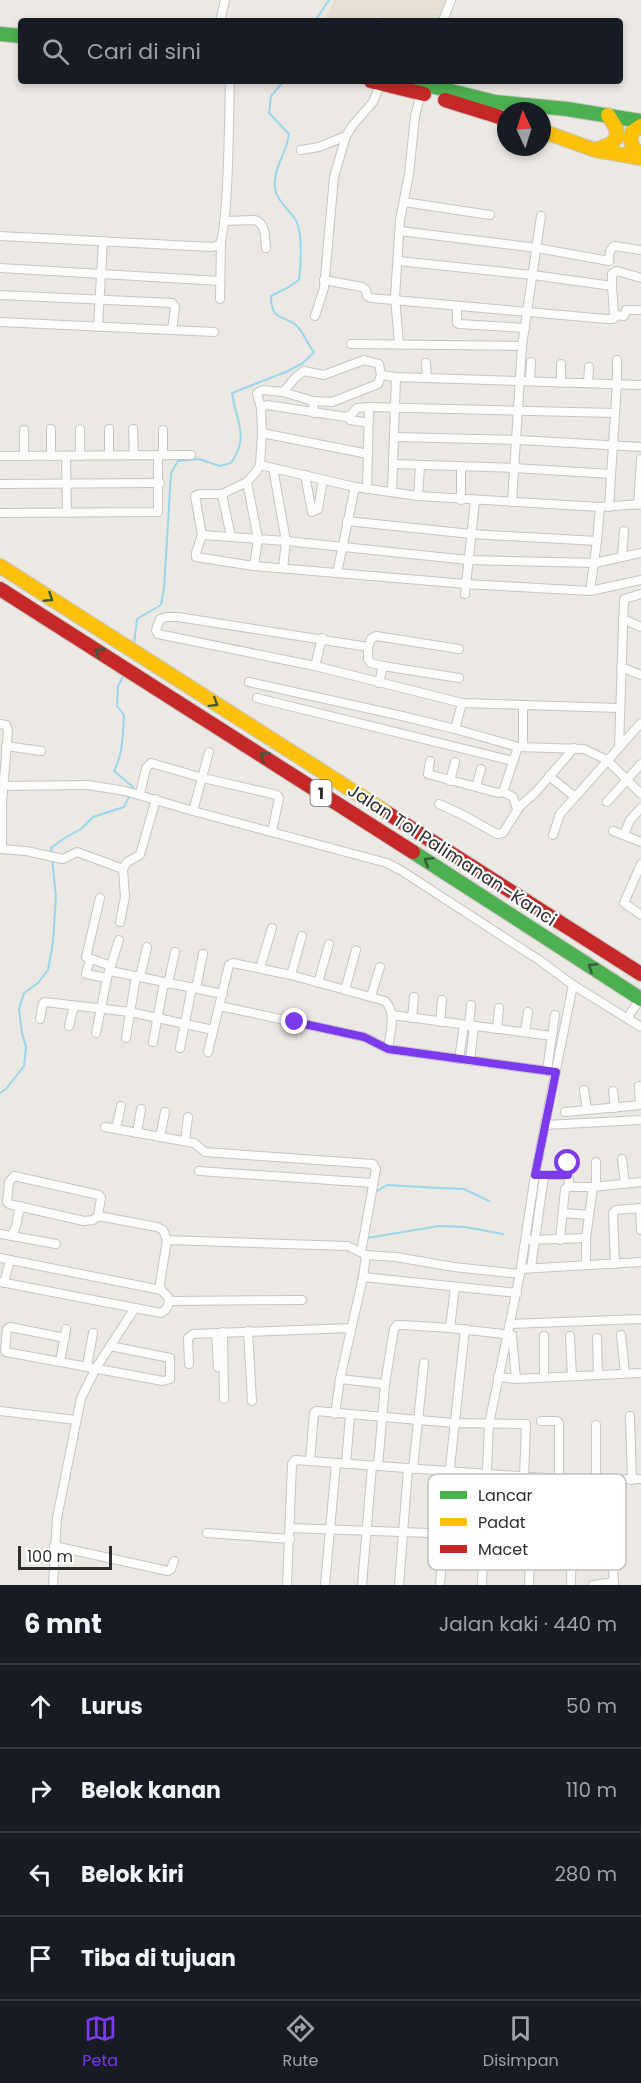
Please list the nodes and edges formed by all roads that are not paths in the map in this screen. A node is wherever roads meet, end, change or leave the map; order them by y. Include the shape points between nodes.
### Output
1 (225, 0) edge
2 (451, 0) edge
3 (221, 18) edge
4 (444, 18) edge
5 (0, 25) edge
6 (18, 27) edge
7 (0, 34) edge
8 (18, 36) edge
9 (230, 84) edge
10 (376, 84) edge
11 (418, 85) edge
12 (608, 115) junction
13 (497, 116) edge
14 (641, 121) edge
15 (641, 126) edge
16 (551, 134) edge
17 (346, 136) junction
18 (301, 150) dead end
19 (595, 150) junction
20 (641, 156) edge
21 (404, 202) junction
22 (490, 215) dead end
23 (541, 216) dead end
24 (224, 221) junction
25 (399, 231) junction
26 (0, 236) edge
27 (103, 241) junction
28 (221, 242) junction
29 (266, 248) dead end
30 (537, 248) junction
31 (641, 250) edge
32 (398, 261) junction
33 (609, 261) junction
34 (0, 268) edge
35 (101, 272) junction
36 (613, 273) junction
37 (533, 275) junction
38 (641, 278) edge
39 (220, 280) junction
40 (324, 280) junction
41 (612, 286) junction
42 (0, 295) edge
43 (100, 299) junction
44 (220, 299) dead end
45 (395, 301) junction
46 (457, 306) junction
47 (641, 310) edge
48 (528, 312) junction
49 (315, 316) dead end
50 (616, 316) junction
51 (0, 322) edge
52 (98, 327) junction
53 (525, 328) junction
54 (172, 330) junction
55 (214, 332) dead end
56 (351, 344) dead end
57 (399, 344) junction
58 (522, 346) junction
59 (617, 360) dead end
60 (531, 362) dead end
61 (426, 363) dead end
62 (561, 364) dead end
63 (589, 367) dead end
64 (381, 375) junction
65 (396, 377) junction
66 (427, 378) junction
67 (519, 381) junction
68 (530, 381) junction
69 (561, 382) junction
70 (588, 383) junction
71 (617, 384) junction
72 (641, 385) edge
73 (284, 393) junction
74 (313, 401) junction
75 (369, 406) junction
76 (261, 408) junction
77 (395, 408) junction
78 (517, 411) junction
79 (314, 413) junction
80 (615, 413) junction
81 (348, 416) junction
82 (369, 423) junction
83 (51, 429) dead end
84 (80, 429) dead end
85 (109, 429) dead end
86 (134, 429) dead end
87 (24, 430) dead end
88 (163, 430) dead end
89 (262, 433) junction
90 (395, 437) junction
91 (516, 440) junction
92 (612, 444) junction
93 (641, 447) edge
94 (368, 454) junction
95 (109, 455) junction
96 (134, 455) junction
97 (160, 455) junction
98 (191, 455) dead end
99 (0, 456) edge
100 (24, 456) junction
101 (51, 456) junction
102 (66, 456) junction
103 (80, 456) junction
104 (641, 459) edge
105 (260, 465) junction
106 (393, 465) junction
107 (420, 466) junction
108 (273, 468) junction
109 (461, 468) junction
110 (514, 468) junction
111 (611, 474) junction
112 (305, 475) junction
113 (323, 480) junction
114 (247, 482) junction
115 (160, 483) junction
116 (0, 484) edge
117 (67, 484) junction
118 (355, 487) junction
119 (367, 489) junction
120 (392, 492) junction
121 (222, 494) junction
122 (418, 496) junction
123 (461, 500) junction
124 (475, 501) junction
125 (512, 502) junction
126 (639, 504) edge
127 (605, 507) junction
128 (0, 513) edge
129 (67, 513) junction
130 (347, 521) junction
131 (624, 531) dead end
132 (471, 534) junction
133 (202, 535) junction
134 (231, 537) junction
135 (258, 539) junction
136 (286, 541) junction
137 (597, 541) junction
138 (342, 548) junction
139 (641, 554) edge
140 (622, 557) junction
141 (468, 560) junction
142 (595, 563) junction
143 (254, 566) junction
144 (0, 567) edge
145 (283, 568) junction
146 (337, 573) junction
147 (641, 580) edge
148 (466, 584) junction
149 (0, 589) edge
150 (590, 591) junction
151 (465, 594) dead end
152 (641, 594) edge
153 (623, 619) junction
154 (641, 627) edge
155 (322, 639) junction
156 (368, 647) junction
157 (459, 649) dead end
158 (315, 666) junction
159 (383, 666) junction
160 (621, 667) junction
161 (641, 675) edge
162 (459, 678) dead end
163 (249, 682) dead end
164 (379, 683) junction
165 (287, 692) junction
166 (257, 698) dead end
167 (462, 703) junction
168 (284, 705) junction
169 (523, 705) junction
170 (619, 708) junction
171 (402, 716) junction
172 (641, 723) edge
173 (0, 724) edge
174 (455, 729) junction
175 (398, 731) junction
176 (6, 746) junction
177 (520, 747) junction
178 (619, 747) junction
179 (574, 748) junction
180 (41, 751) dead end
181 (208, 752) dead end
182 (607, 760) junction
183 (430, 761) dead end
184 (513, 761) junction
185 (455, 762) dead end
186 (641, 764) edge
187 (481, 769) dead end
188 (549, 776) junction
189 (203, 778) junction
190 (627, 780) junction
191 (450, 781) junction
192 (2, 786) edge
193 (476, 788) junction
194 (503, 792) junction
195 (138, 794) junction
196 (641, 794) edge
197 (575, 797) junction
198 (156, 799) junction
199 (607, 802) dead end
200 (439, 804) dead end
201 (641, 808) edge
202 (517, 809) junction
203 (193, 811) junction
204 (613, 831) dead end
205 (272, 832) junction
206 (554, 835) dead end
207 (624, 835) junction
208 (641, 842) edge
209 (1, 849) edge
210 (641, 864) edge
211 (123, 869) junction
212 (100, 898) dead end
213 (641, 915) edge
214 (120, 922) dead end
215 (272, 928) dead end
216 (302, 936) dead end
217 (119, 940) dead end
218 (329, 944) dead end
219 (147, 947) dead end
220 (356, 950) dead end
221 (175, 952) dead end
222 (203, 954) dead end
223 (90, 960) junction
224 (260, 968) junction
225 (380, 968) dead end
226 (109, 972) junction
227 (641, 974) edge
228 (291, 975) junction
229 (138, 977) junction
230 (166, 983) junction
231 (318, 983) junction
232 (573, 985) junction
233 (194, 988) junction
234 (345, 990) junction
235 (223, 994) junction
236 (371, 996) junction
237 (414, 997) dead end
238 (442, 1000) dead end
239 (638, 1002) edge
240 (471, 1005) dead end
241 (74, 1006) junction
242 (220, 1006) junction
243 (499, 1008) dead end
244 (102, 1009) junction
245 (130, 1012) junction
246 (528, 1012) dead end
247 (555, 1015) dead end
248 (392, 1016) junction
249 (628, 1017) junction
250 (157, 1018) junction
251 (412, 1018) junction
252 (40, 1019) dead end
253 (440, 1022) junction
254 (184, 1023) junction
255 (69, 1026) dead end
256 (469, 1026) junction
257 (641, 1027) edge
258 (497, 1029) junction
259 (213, 1030) junction
260 (525, 1032) junction
261 (96, 1033) dead end
262 (552, 1036) junction
263 (126, 1038) dead end
264 (153, 1042) dead end
265 (180, 1048) dead end
266 (388, 1049) junction
267 (208, 1052) dead end
268 (459, 1059) junction
269 (470, 1061) junction
270 (552, 1071) junction
271 (639, 1086) dead end
272 (584, 1090) dead end
273 (613, 1091) dead end
274 (641, 1105) edge
275 (121, 1106) dead end
276 (612, 1108) junction
277 (141, 1109) dead end
278 (587, 1110) junction
279 (165, 1112) dead end
280 (565, 1112) dead end
281 (188, 1117) dead end
282 (641, 1120) edge
283 (610, 1122) junction
284 (544, 1125) junction
285 (105, 1127) dead end
286 (116, 1129) junction
287 (137, 1133) junction
288 (160, 1137) junction
289 (185, 1141) junction
290 (622, 1159) dead end
291 (596, 1162) dead end
292 (568, 1163) dead end
293 (200, 1171) dead end
294 (568, 1175) junction
295 (539, 1176) junction
296 (641, 1182) edge
297 (373, 1183) junction
298 (625, 1184) junction
299 (569, 1186) junction
300 (594, 1187) junction
301 (20, 1206) junction
302 (640, 1208) edge
303 (563, 1213) junction
304 (589, 1215) junction
305 (98, 1216) junction
306 (641, 1230) edge
307 (0, 1234) edge
308 (12, 1236) junction
309 (586, 1238) junction
310 (167, 1240) junction
311 (529, 1240) junction
312 (560, 1240) junction
313 (56, 1244) dead end
314 (363, 1253) junction
315 (0, 1258) edge
316 (10, 1260) junction
317 (641, 1262) edge
318 (615, 1264) junction
319 (586, 1265) junction
320 (531, 1268) junction
321 (520, 1272) junction
322 (363, 1277) junction
323 (2, 1283) edge
324 (455, 1287) junction
325 (161, 1290) junction
326 (517, 1293) junction
327 (302, 1300) dead end
328 (169, 1301) junction
329 (135, 1308) junction
330 (641, 1319) edge
331 (510, 1324) junction
332 (351, 1328) junction
333 (450, 1328) junction
334 (465, 1329) junction
335 (248, 1331) junction
336 (220, 1332) junction
337 (93, 1333) dead end
338 (507, 1334) junction
339 (621, 1335) dead end
340 (544, 1336) dead end
341 (570, 1336) dead end
342 (597, 1338) dead end
343 (110, 1346) junction
344 (60, 1362) junction
345 (424, 1363) dead end
346 (189, 1364) dead end
347 (87, 1366) junction
348 (218, 1367) dead end
349 (96, 1368) junction
350 (641, 1373) edge
351 (625, 1374) junction
352 (598, 1375) junction
353 (572, 1376) junction
354 (498, 1377) junction
355 (544, 1377) junction
356 (340, 1378) junction
357 (516, 1378) junction
358 (385, 1383) junction
359 (224, 1399) dead end
360 (252, 1401) dead end
361 (0, 1411) edge
362 (335, 1414) junction
363 (350, 1415) junction
364 (630, 1416) dead end
365 (382, 1418) junction
366 (418, 1419) junction
367 (76, 1420) junction
368 (542, 1421) dead end
369 (453, 1423) junction
370 (489, 1424) junction
371 (596, 1425) dead end
372 (310, 1461) junction
373 (336, 1463) junction
374 (346, 1464) junction
375 (375, 1466) junction
376 (411, 1469) junction
377 (449, 1472) junction
378 (486, 1474) joint
379 (524, 1474) edge
380 (559, 1474) edge
381 (596, 1474) edge
382 (637, 1480) edge
383 (290, 1528) junction
384 (329, 1529) junction
385 (368, 1530) junction
386 (403, 1531) junction
387 (207, 1533) dead end
388 (428, 1533) edge
389 (290, 1539) junction
390 (54, 1546) junction
391 (174, 1561) dead end
392 (441, 1570) edge
393 (483, 1570) edge
394 (530, 1570) edge
395 (571, 1570) edge
396 (614, 1584) edge
397 (53, 1585) edge
398 (287, 1585) edge
399 (325, 1585) edge
400 (362, 1585) edge
401 (399, 1585) edge
402 (440, 1585) edge
403 (482, 1585) edge
404 (529, 1585) edge
405 (571, 1585) edge
406 (593, 1585) edge

1 - 3 street
2 - 4 street
5 - 6 highway
7 - 8 highway
9 - 24 street
10 - 17 street via 373,102
11 - 12 highway via 495,102
11 - 13 highway
11 - 21 street
12 - 14 highway
12 - 19 highway via 616,125 616,140
15 - 20 highway via 632,132 630,140
16 - 19 highway
17 - 18 street
17 - 40 street via 334,177
19 - 20 highway
21 - 22 street
21 - 25 street
23 - 30 street
24 - 28 street
24 - 29 street via 259,222
25 - 30 street
25 - 32 street
26 - 27 street
27 - 28 street via 212,247
27 - 35 street
28 - 39 street
30 - 33 street
30 - 37 street
31 - 33 street via 614,246
32 - 37 street
32 - 45 street
33 - 36 street
34 - 35 street
35 - 39 street
35 - 43 street
36 - 38 street
36 - 41 street
37 - 41 street
37 - 48 street
39 - 44 street
40 - 45 street via 362,287 369,298
40 - 49 street
41 - 50 street
42 - 43 street
43 - 52 street
43 - 54 street via 172,303
45 - 46 street
45 - 57 street
46 - 48 street
46 - 53 street via 459,324
47 - 50 street via 627,309 625,315
48 - 50 street via 611,319
48 - 53 street
51 - 52 street
52 - 54 street
53 - 58 street
54 - 55 street
56 - 57 street
57 - 58 street
58 - 67 street
59 - 71 street
60 - 68 street
61 - 66 street
62 - 69 street
63 - 70 street
64 - 65 street
64 - 73 street via 379,363 364,360 324,375 304,371
64 - 74 street via 372,387 332,402
65 - 66 street
65 - 77 street
66 - 67 street
67 - 68 street
67 - 78 street
68 - 69 street
69 - 70 street
70 - 71 street
71 - 72 street
71 - 80 street
73 - 74 street
73 - 76 street via 260,390 256,396
74 - 79 street
75 - 77 street
75 - 81 street via 357,408
75 - 82 street
76 - 79 street via 267,405
76 - 89 street
77 - 78 street
77 - 90 street
78 - 80 street
78 - 91 street
79 - 81 street
80 - 92 street
81 - 82 street via 350,420
82 - 94 street
83 - 101 street
84 - 103 street
85 - 95 street
86 - 96 street
87 - 100 street
88 - 97 street
89 - 94 street
89 - 105 street
90 - 91 street
90 - 106 street
91 - 92 street
91 - 110 street
92 - 93 street
92 - 111 street
94 - 119 street
95 - 96 street
95 - 103 street
96 - 97 street
97 - 98 street
97 - 115 street
99 - 100 street
100 - 101 street
101 - 102 street
102 - 103 street
102 - 117 street
104 - 126 street
105 - 108 street
105 - 114 street
106 - 107 street
106 - 120 street
107 - 109 street
107 - 122 street
108 - 112 street
108 - 136 street
109 - 110 street
109 - 123 street
110 - 111 street
110 - 125 street
111 - 127 street
112 - 113 street
112 - 113 street via 312,512 318,509
113 - 118 street
114 - 121 street
114 - 135 street
115 - 117 street
115 - 129 street via 158,512
116 - 117 street
117 - 129 street
118 - 119 street
118 - 130 street
119 - 120 street
120 - 122 street
121 - 133 street via 195,496
121 - 134 street
122 - 123 street
123 - 124 street
124 - 125 street
124 - 132 street
125 - 127 street
126 - 127 street
127 - 137 street
128 - 129 street
130 - 132 street
130 - 138 street
131 - 140 street
132 - 137 street
132 - 141 street
133 - 134 street
133 - 143 street via 196,557
134 - 135 street
135 - 136 street
135 - 143 street
136 - 138 street
136 - 145 street
137 - 142 street
138 - 141 street
138 - 146 street
139 - 140 street
140 - 142 street
141 - 142 street
141 - 148 street
142 - 150 street
143 - 145 street
144 -> 227 highway, Jalan Tol Palimanan–Kanci / 1
145 - 146 street
146 - 148 street
147 - 150 street
148 - 150 street
148 - 151 street
239 -> 149 highway, Jalan Tol Palimanan–Kanci / 1 via 522,921
152 - 153 street via 624,599
153 - 154 street
153 - 160 street
155 - 156 street
155 - 158 street
155 - 158 street via 178,617 166,617 157,623 158,634
156 - 157 street via 376,636
156 - 159 street via 369,661
158 - 164 street
159 - 162 street
159 - 164 street
160 - 161 street
160 - 170 street
163 - 165 street
164 - 167 street
165 - 168 street
165 - 171 street
166 - 168 street
167 - 169 street
167 - 174 street
168 - 175 street
169 - 170 street
169 - 177 street
170 - 178 street
171 - 174 street
171 - 175 street
172 - 178 street
173 - 176 street via 8,727
174 - 177 street
175 - 184 street
176 - 180 street
176 - 192 street
177 - 179 street
177 - 184 street
178 - 182 street
179 - 182 street
179 - 188 street
181 - 189 street
182 - 190 street
182 - 197 street
183 - 191 street via 428,774
184 - 194 street
185 - 191 street
186 - 190 street
187 - 193 street
188 - 197 street
188 - 202 street
189 - 195 street via 150,763
189 - 203 street
189 - 205 street via 279,796
190 - 196 street
190 - 199 street
191 - 193 street
192 - 195 street via 88,785
192 - 209 street
193 - 194 street
194 - 202 street via 513,797
195 - 198 street
197 - 206 street via 560,814
198 - 203 street
198 - 211 street via 140,855 130,859
200 - 202 street via 497,834 502,833
201 - 207 street
203 - 205 street
204 - 207 street
205 - 232 street via 387,863
207 - 208 street
209 - 211 street via 63,860 77,852
210 - 213 street via 624,903
211 - 214 street via 125,897
212 - 223 street via 86,955
215 - 224 street
216 - 228 street
217 - 226 street
218 - 231 street
219 - 229 street
220 - 234 street
221 - 230 street
222 - 233 street
223 - 226 street
223 - 226 street via 86,974
224 - 228 street
224 - 235 street via 231,963
225 - 236 street
226 - 229 street
226 - 244 street
228 - 231 street
229 - 230 street
229 - 245 street
230 - 233 street
230 - 250 street
231 - 234 street
232 - 249 street
232 - 270 street
233 - 235 street
233 - 254 street
234 - 236 street
235 - 242 street
236 - 248 street via 388,1003
237 - 251 street
238 - 253 street
239 - 249 street
240 - 256 street
241 - 244 street
241 - 252 street via 45,1002
241 - 255 street
242 - 259 street
242 - 266 street via 364,1037
243 - 258 street
244 - 245 street
244 - 261 street
245 - 250 street
245 - 263 street
246 - 260 street
247 - 262 street
248 - 251 street
248 - 266 street
249 - 257 street
250 - 254 street
250 - 264 street
251 - 253 street
253 - 256 street
254 - 259 street
254 - 265 street
256 - 258 street
256 - 268 street
256 - 269 street
258 - 260 street
259 - 267 street
260 - 262 street
262 - 270 street
266 - 268 street
268 - 269 street
269 - 270 street
270 - 284 street
271 - 274 street
272 - 278 street
273 - 276 street
274 - 276 street
275 - 286 street
276 - 278 street
276 - 283 street
277 - 287 street
278 - 280 street
279 - 288 street
281 - 289 street
282 - 283 street
283 - 284 street
284 - 295 street
285 - 286 street
286 - 287 street
287 - 288 street
288 - 289 street
289 - 297 street via 206,1152 373,1164
290 - 298 street
291 - 300 street
292 - 294 street
293 - 297 street
294 - 295 street
294 - 299 street
295 - 311 street
296 - 298 street
297 - 314 street
298 - 300 street
299 - 300 street
299 - 303 street via 565,1189
300 - 304 street
301 - 305 street via 84,1221
301 - 305 street via 7,1202 9,1182 14,1176 99,1195
301 - 308 street
302 - 306 street
302 - 318 street via 613,1213
303 - 304 street
303 - 312 street
304 - 309 street
305 - 310 street via 164,1230
307 - 308 street
308 - 313 street
309 - 312 street
309 - 319 street
310 - 314 street via 348,1246
310 - 325 street
311 - 312 street
311 - 320 street
311 - 321 street
314 - 321 street
314 - 322 street
315 - 316 street
316 - 323 street
316 - 325 street
317 - 318 street
318 - 319 street
319 - 320 street
320 - 321 street
321 - 326 street
322 - 324 street
322 - 332 street
323 - 329 street
324 - 326 street
324 - 333 street
325 - 328 street
326 - 331 street
327 - 328 street
328 - 329 street via 161,1312
329 - 343 street
330 - 331 street
331 - 338 street
332 - 335 street
332 - 356 street
333 - 334 street
333 - 358 street via 397,1325
334 - 338 street
334 - 369 street
335 - 336 street
335 - 360 street
336 - 346 street via 193,1334 188,1338
336 - 348 street
336 - 359 street
337 - 347 street
338 - 354 street
338 - 357 street via 514,1339
339 - 351 street
340 - 355 street
341 - 353 street
342 - 352 street
343 - 349 street
343 - 349 street via 170,1358 170,1379 163,1381
344 - 344 street via 65,1333 7,1329 6,1352
344 - 347 street
345 - 366 street
347 - 349 street
349 - 367 street via 81,1398
350 - 351 street
351 - 352 street
352 - 353 street
353 - 355 street
354 - 357 street
354 - 370 street
355 - 357 street
356 - 358 street
356 - 362 street
358 - 365 street
361 - 367 street
362 - 363 street
362 - 372 street via 314,1413
363 - 365 street
363 - 374 street
364 - 382 street
365 - 366 street
365 - 375 street
366 - 369 street
366 - 376 street
367 - 390 street
368 - 380 street via 559,1423
369 - 370 street
369 - 377 street
370 - 378 street
370 - 379 street via 526,1424
371 - 381 street
372 - 373 street
372 - 383 street via 293,1462
373 - 374 street
373 - 384 street
374 - 375 street
375 - 376 street
375 - 385 street
376 - 377 street
376 - 386 street
377 - 378 street
383 - 384 street
383 - 389 street
384 - 385 street
384 - 399 street
385 - 386 street
385 - 400 street
386 - 388 street
386 - 401 street
387 - 389 street
389 - 398 street
390 - 391 street via 159,1570 171,1569
390 - 397 street
392 - 402 street
393 - 403 street
394 - 404 street
395 - 405 street
396 - 406 street

